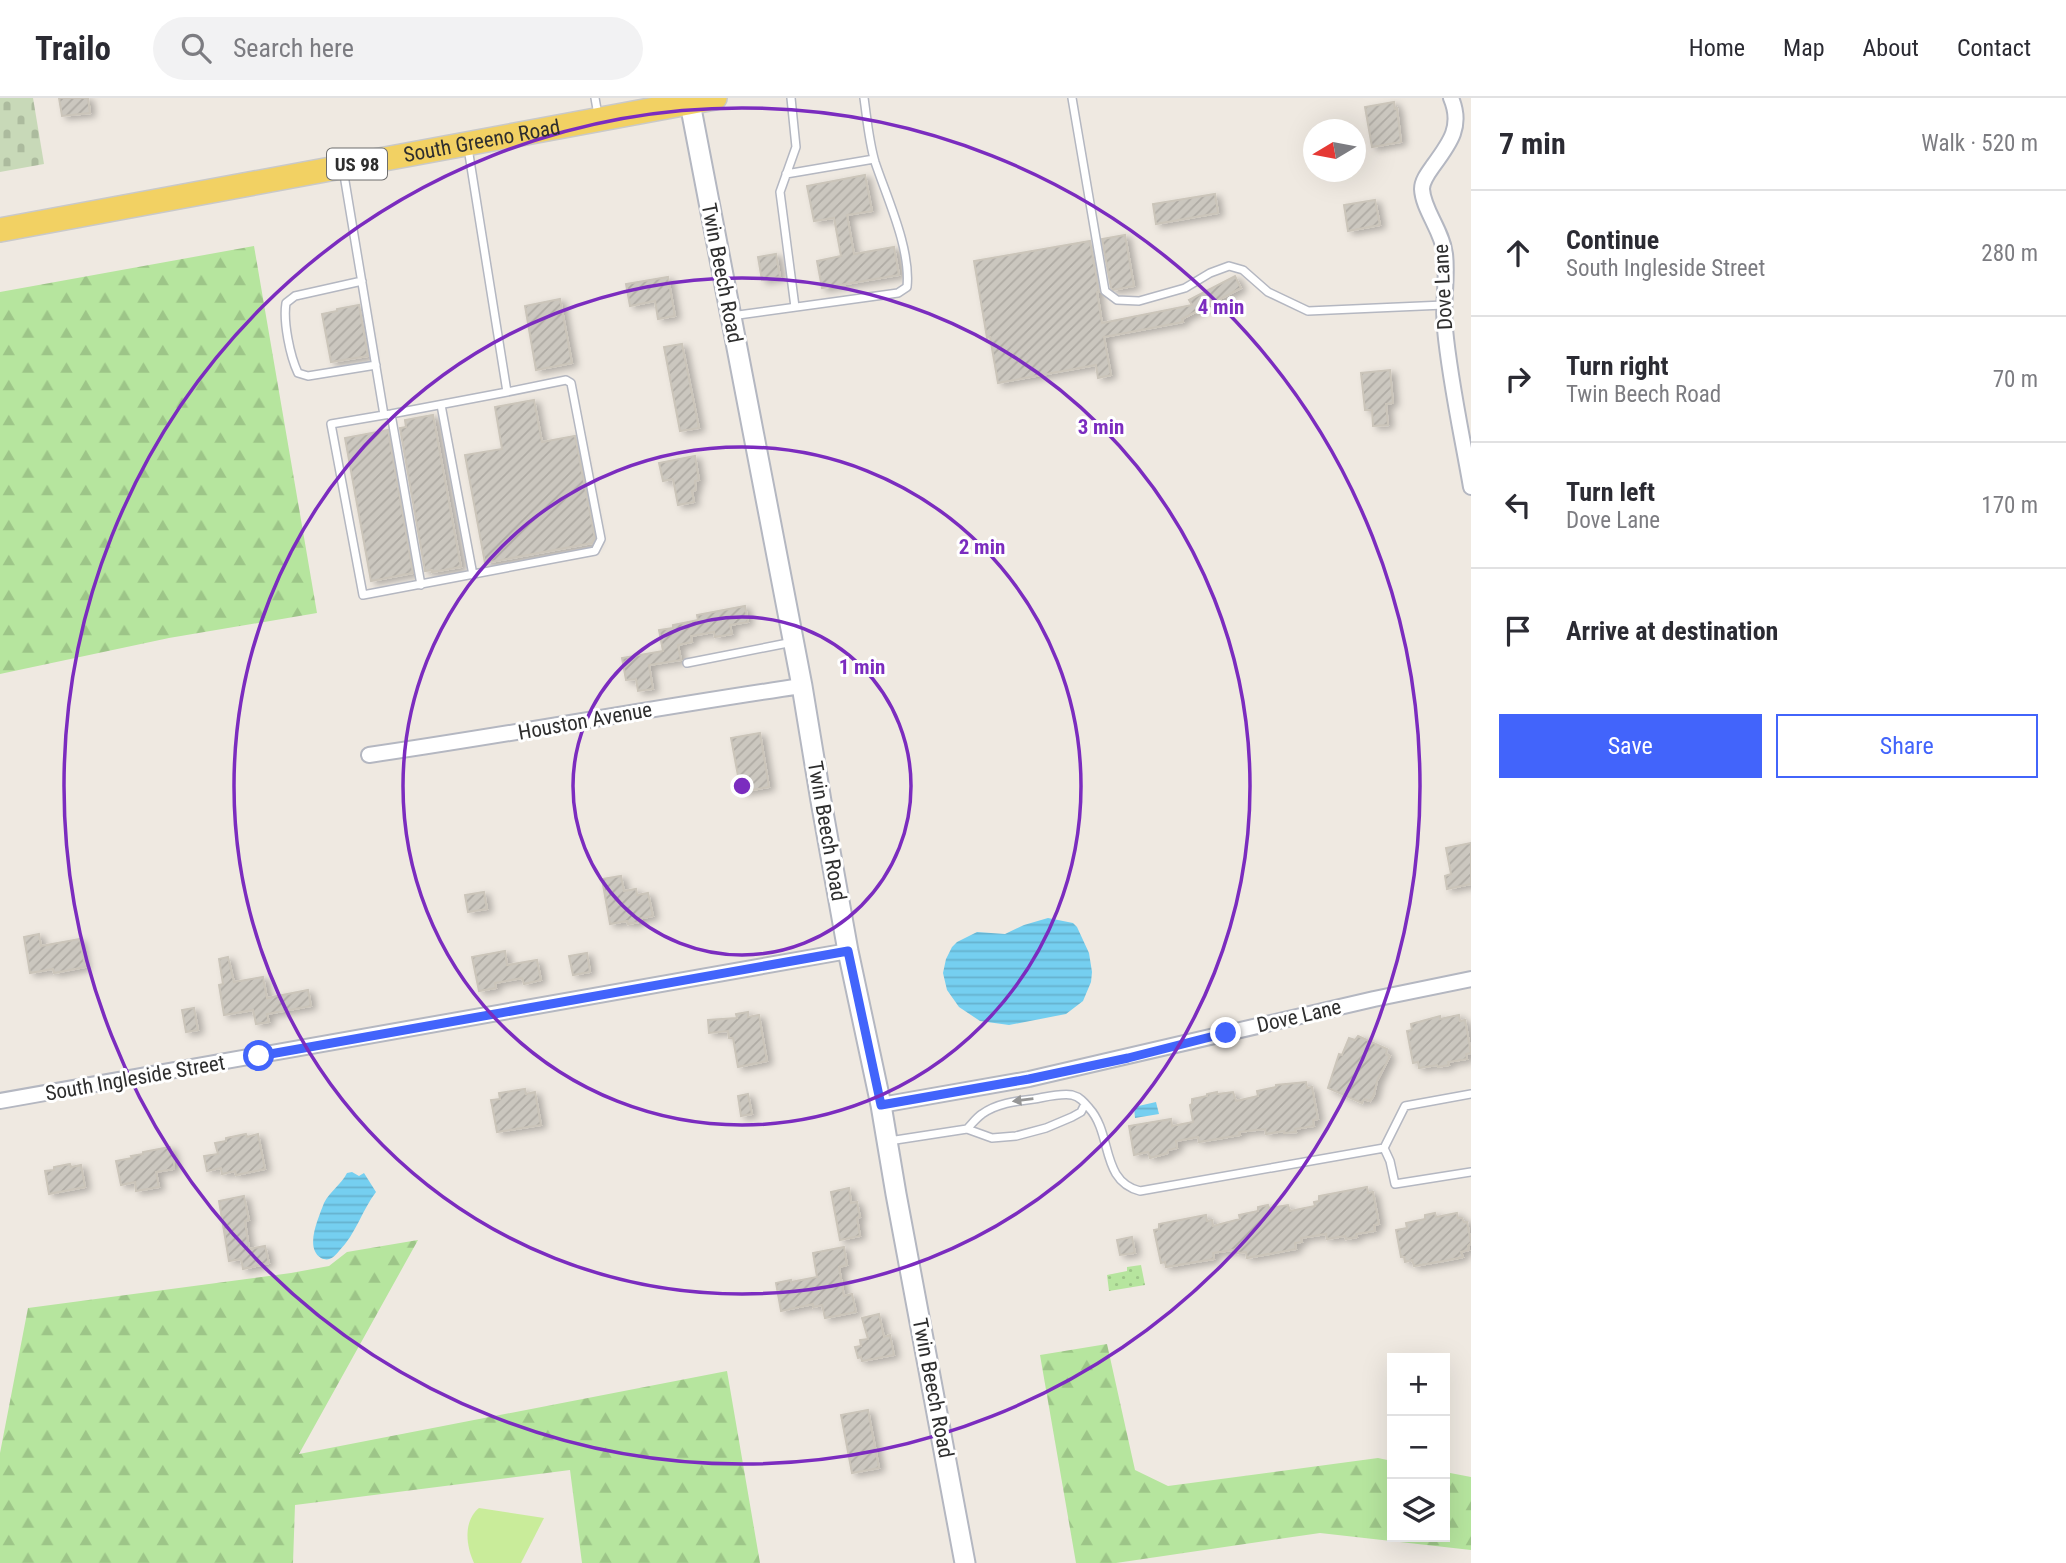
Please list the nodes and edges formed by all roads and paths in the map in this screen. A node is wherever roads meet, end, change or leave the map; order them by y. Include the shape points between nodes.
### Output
1 (715, 98) edge
2 (791, 98) edge
3 (864, 98) edge
4 (1072, 98) edge
5 (1451, 98) edge
6 (689, 100) edge
7 (597, 108) edge
8 (467, 144) junction
9 (874, 159) junction
10 (343, 167) junction
11 (786, 174) junction
12 (0, 230) edge
13 (362, 281) junction
14 (1444, 305) junction
15 (795, 307) junction
16 (731, 316) junction
17 (376, 365) junction
18 (507, 392) junction
19 (441, 405) junction
20 (388, 414) junction
21 (1471, 487) edge
22 (473, 575) junction
23 (421, 585) junction
24 (793, 641) junction
25 (687, 663) dead end
26 (802, 686) junction
27 (369, 755) dead end
28 (848, 951) junction
29 (1471, 979) edge
30 (1471, 1094) edge
31 (0, 1101) edge
32 (1085, 1104) junction
33 (881, 1105) junction
34 (967, 1129) junction
35 (888, 1142) junction
36 (1384, 1148) junction
37 (1471, 1172) edge
38 (965, 1563) edge

1 - 6 main road, South Greeno Road / US 98
2 - 11 lane via 796,147
3 - 9 lane
4 - 14 lane via 1105,292 1117,300 1139,301 1185,288 1229,266 1308,311
5 - 14 street, Dove Lane via 1457,119 1454,134 1422,186 1424,202 1443,242
6 - 7 main road, South Greeno Road / US 98
6 - 16 street, Twin Beech Road
7 - 8 main road, South Greeno Road / US 98
8 - 10 main road, South Greeno Road / US 98
8 - 18 lane
9 - 11 lane
9 - 15 lane via 908,272 907,287 898,293
10 - 12 main road, South Greeno Road / US 98
10 - 13 lane
11 - 15 lane via 780,192
13 - 17 lane
13 - 17 lane via 295,296 286,303 284,314 298,373 308,376
14 - 21 street, Dove Lane via 1444,329
15 - 16 lane
16 - 24 street, Twin Beech Road
17 - 20 lane
18 - 19 lane
18 - 22 lane via 566,380 571,383 601,539 595,551
19 - 20 lane
19 - 22 lane
20 - 23 lane
20 - 23 lane via 331,424 363,595
22 - 23 lane
24 - 25 lane
24 - 26 street, Twin Beech Road
26 - 27 street, Houston Avenue
26 - 28 street, Twin Beech Road
28 - 31 street, South Ingleside Street
28 - 33 street, Twin Beech Road
29 - 33 street, Dove Lane via 1041,1077
30 - 36 lane via 1405,1106
32 - 34 lane via 1072,1117 1016,1136 992,1138
32 -> 34 lane via 1069,1094 1009,1102 982,1113
32 - 36 lane via 1097,1116 1116,1175 1140,1191
33 - 35 street, Twin Beech Road
34 - 35 lane
35 - 38 street, Twin Beech Road
36 - 37 lane via 1395,1184

